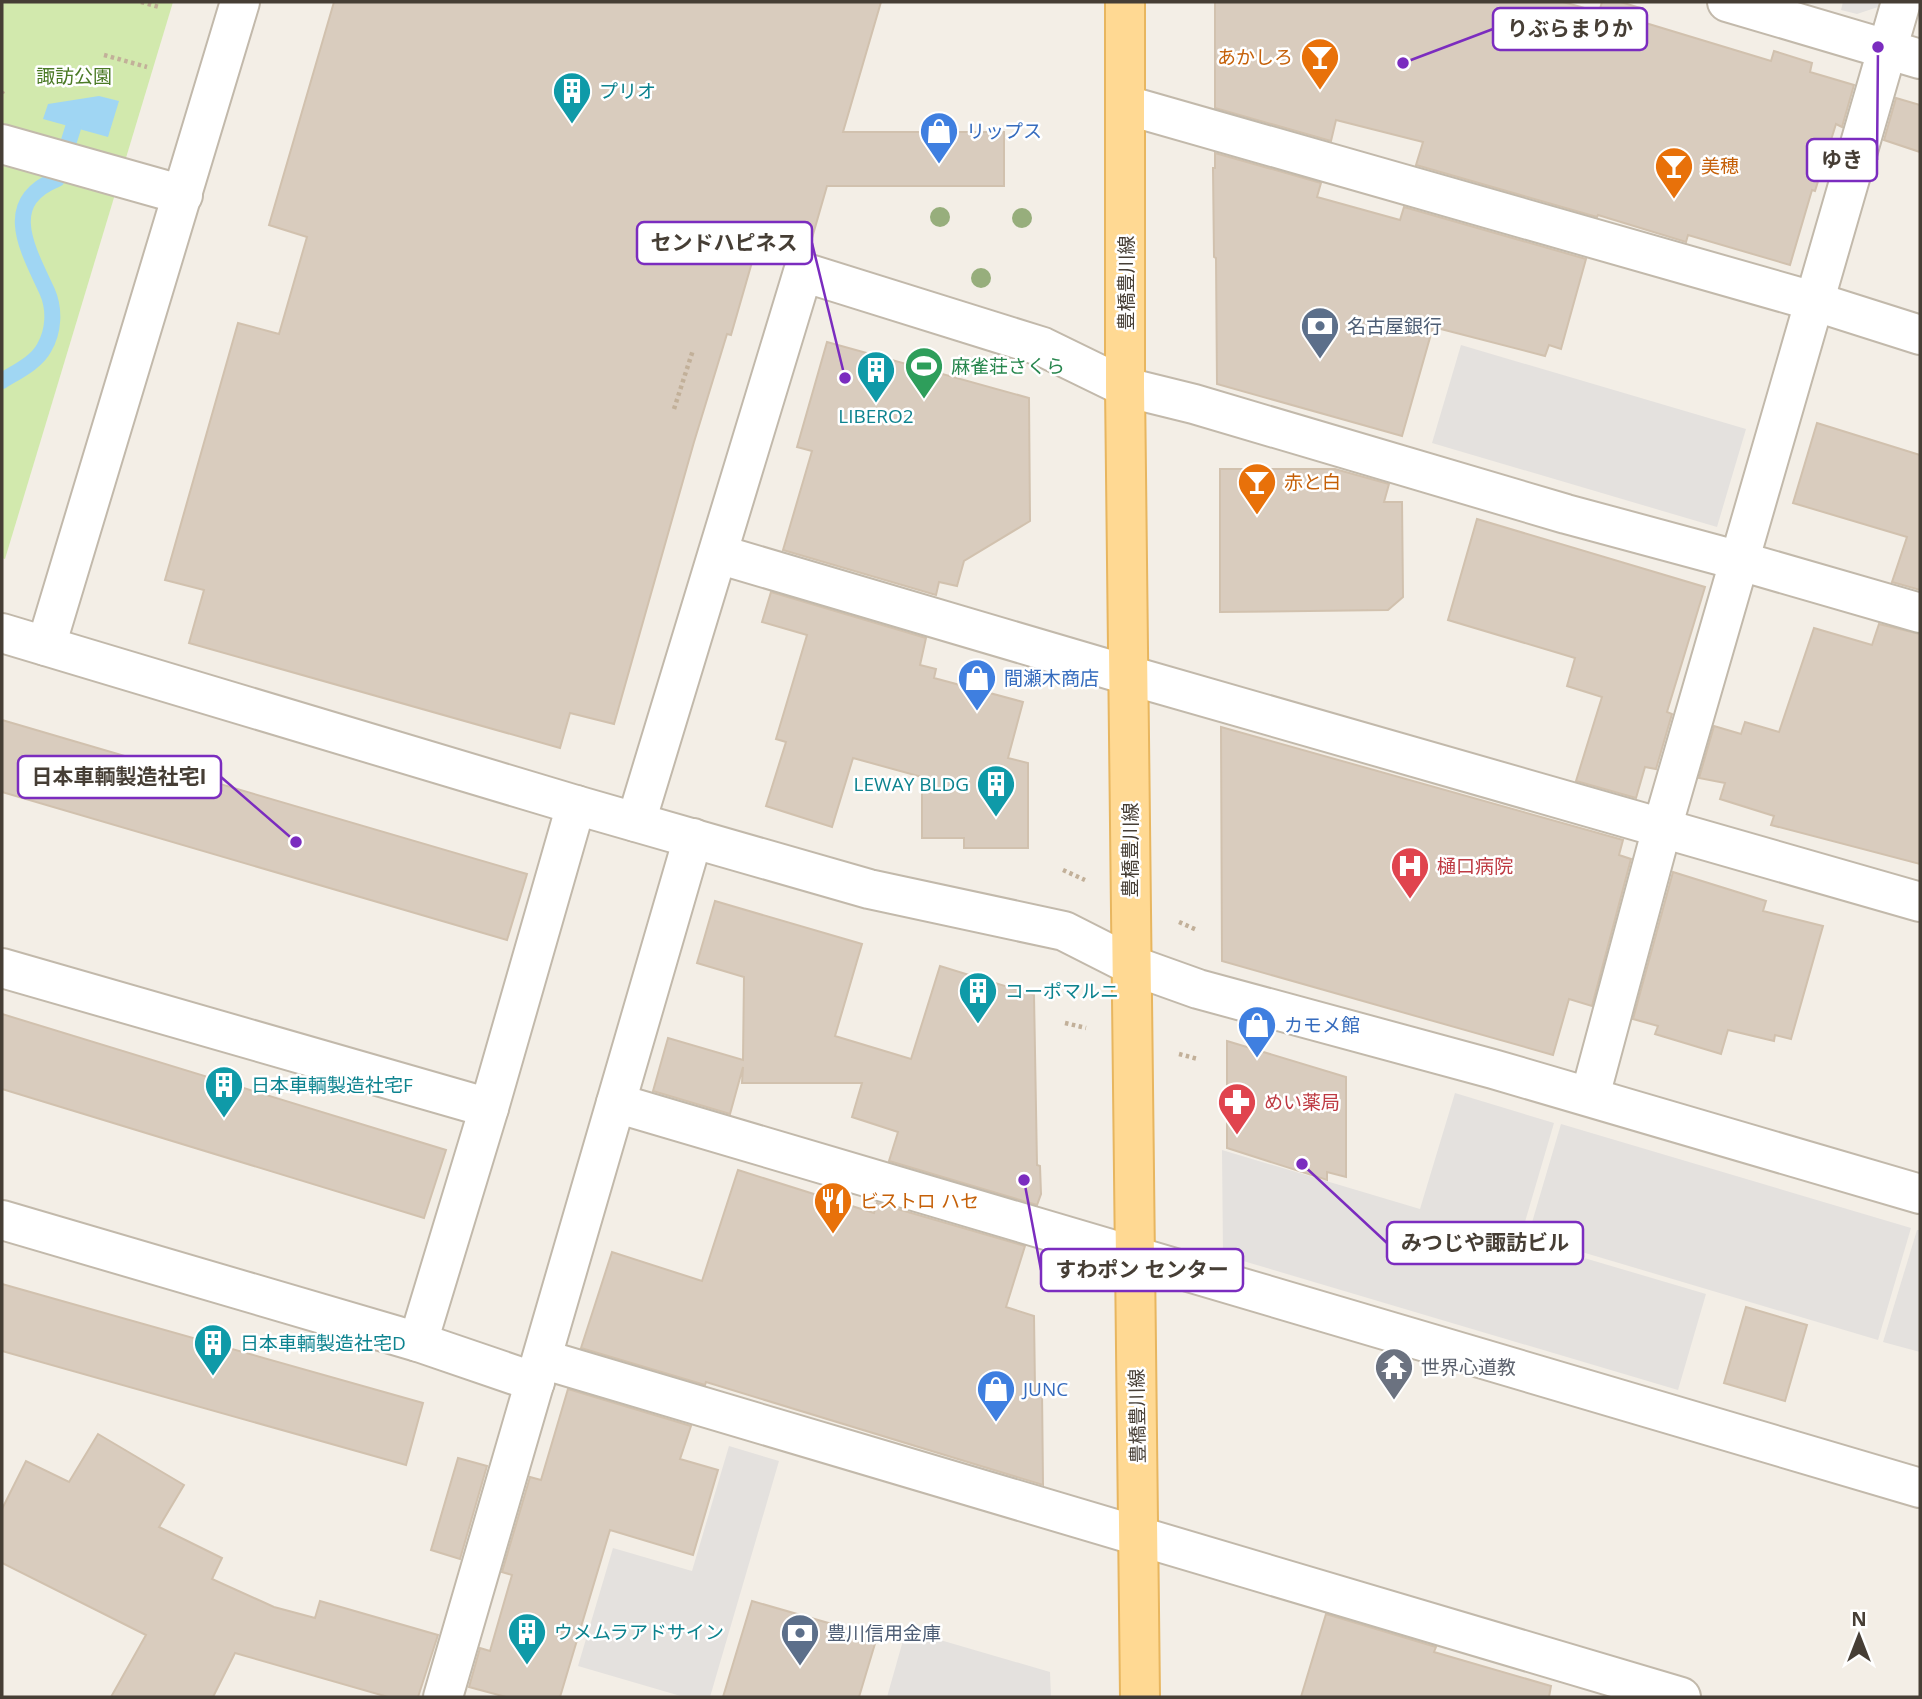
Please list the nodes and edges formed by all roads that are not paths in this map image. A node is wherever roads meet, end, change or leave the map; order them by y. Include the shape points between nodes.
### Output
1 (240, 2) edge
2 (1125, 2) edge
3 (1727, 2) edge
4 (1900, 2) edge
5 (1903, 54) edge
6 (1126, 105) junction
7 (20, 148) edge
8 (183, 195) junction
9 (1813, 301) junction
10 (1920, 335) edge
11 (1125, 387) junction
12 (718, 554) junction
13 (1740, 561) junction
14 (1920, 613) edge
15 (2, 633) edge
16 (46, 646) junction
17 (1128, 675) junction
18 (576, 805) junction
19 (636, 822) junction
20 (1662, 828) junction
21 (693, 838) junction
22 (1920, 902) edge
23 (1131, 965) junction
24 (2, 968) edge
25 (1590, 1097) junction
26 (616, 1103) junction
27 (489, 1108) junction
28 (1920, 1194) edge
29 (2, 1220) edge
30 (1135, 1257) junction
31 (418, 1342) junction
32 (539, 1370) junction
33 (1920, 1488) edge
34 (1138, 1535) junction
35 (443, 1697) edge
36 (1140, 1697) edge
37 (1681, 1697) edge

1 - 8 street
2 - 6 main road, 豊橋豊川線
3 - 5 street
4 - 5 street
5 - 9 street
6 - 9 street
6 - 11 main road, 豊橋豊川線
7 - 8 street
8 - 16 street
9 - 10 street
9 - 13 street
11 - 12 street via 1043,347 803,272
11 - 13 street
11 - 17 main road, 豊橋豊川線
12 - 17 street
12 - 19 street
13 - 14 street
13 - 20 street
15 - 16 street
16 - 18 street
17 - 20 street
17 - 23 main road, 豊橋豊川線
18 - 19 street
18 - 27 street
19 - 21 street
20 - 22 street
20 - 25 street
21 - 23 street via 869,889 1064,931
21 - 26 street
23 - 25 street via 1198,989
23 - 30 main road, 豊橋豊川線
24 - 27 street
25 - 28 street
26 - 30 street
26 - 32 street
27 - 31 street
29 - 31 street
30 - 33 street
30 - 34 main road, 豊橋豊川線
31 - 32 street
32 - 34 street
32 - 35 street
34 - 36 main road, 豊橋豊川線
34 - 37 street

